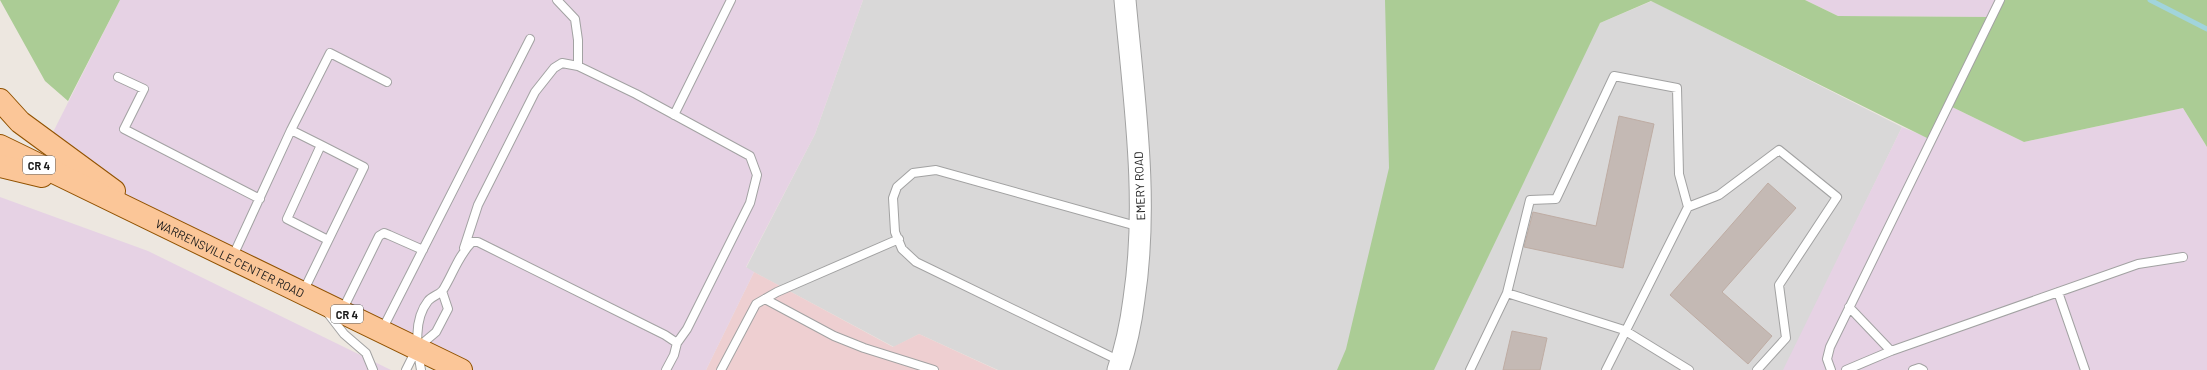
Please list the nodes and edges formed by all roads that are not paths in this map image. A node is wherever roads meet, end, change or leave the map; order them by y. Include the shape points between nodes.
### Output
1 (557, 0) edge
2 (731, 0) edge
3 (1125, 0) edge
4 (2000, 0) edge
5 (530, 39) dead end
6 (578, 66) junction
7 (118, 77) dead end
8 (387, 82) dead end
9 (0, 100) edge
10 (674, 115) junction
11 (291, 130) junction
12 (321, 145) junction
13 (0, 146) edge
14 (0, 166) edge
15 (78, 184) junction
16 (260, 199) junction
17 (1688, 207) junction
18 (154, 220) junction
19 (1141, 228) junction
20 (898, 239) junction
21 (328, 240) junction
22 (423, 250) junction
23 (463, 251) junction
24 (2183, 257) dead end
25 (232, 258) junction
26 (442, 291) junction
27 (2058, 292) junction
28 (1507, 293) junction
29 (310, 296) junction
30 (765, 299) junction
31 (1849, 307) junction
32 (342, 312) junction
33 (1624, 330) junction
34 (381, 331) junction
35 (676, 343) junction
36 (417, 348) junction
37 (1891, 351) junction
38 (1119, 366) edge
39 (373, 370) edge
40 (406, 370) edge
41 (421, 370) edge
42 (461, 370) edge
43 (666, 370) edge
44 (721, 370) edge
45 (934, 370) edge
46 (1470, 370) edge
47 (1606, 370) edge
48 (1689, 370) edge
49 (1757, 370) edge
50 (1831, 370) edge
51 (1846, 370) edge
52 (1913, 370) edge
53 (1923, 370) edge
54 (2085, 370) edge

1 - 6 lane via 575,19
2 - 10 lane
3 - 19 street, EMERY ROAD via 1141,179
4 - 31 lane
5 - 22 lane
6 - 10 lane
6 - 23 lane via 562,63 554,68 535,92 478,205
7 - 16 lane via 144,90 124,129
8 - 11 lane via 330,53
9 - 18 main road via 20,122
10 - 35 lane via 750,156 757,175 750,203 687,329
11 - 12 lane
11 - 16 lane
12 - 21 lane via 287,219
12 - 21 lane via 364,167
13 - 15 main road, WARRENSVILLE CENTER ROAD / CR 4
14 - 15 main road
15 - 18 main road, WARRENSVILLE CENTER ROAD / CR 4
16 - 25 lane
17 - 28 lane via 1679,174 1677,88 1614,76 1556,199 1530,200
17 - 33 lane
17 - 49 lane via 1719,195 1779,150 1837,197 1779,285 1786,338
18 - 25 main road, WARRENSVILLE CENTER ROAD / CR 4
19 - 20 lane via 936,170 913,173 898,187 893,198
19 - 38 street, EMERY ROAD via 1135,295
20 - 30 lane
20 - 38 lane via 902,249 916,262
21 - 29 lane
22 - 32 lane via 384,233 379,236
22 - 34 lane
23 - 26 lane
23 - 35 lane via 472,242 478,242 665,335
24 - 27 lane via 2138,264
25 - 29 main road, WARRENSVILLE CENTER ROAD / CR 4
26 - 36 lane via 428,301 419,322
26 - 36 lane via 448,309 436,332
27 - 37 lane
27 - 54 lane
28 - 33 lane
28 - 46 lane
29 - 32 main road, WARRENSVILLE CENTER ROAD / CR 4
29 - 39 lane via 344,334 366,353
30 - 44 lane via 756,304
30 - 45 lane via 834,336
31 - 37 lane
31 - 50 lane via 1830,347 1828,359
32 - 34 main road, WARRENSVILLE CENTER ROAD / CR 4
33 - 47 lane
33 - 48 lane
34 - 36 main road, WARRENSVILLE CENTER ROAD / CR 4
35 - 43 lane via 674,355
36 - 40 lane
36 - 41 lane
36 - 42 main road, WARRENSVILLE CENTER ROAD / CR 4
37 - 51 lane
52 - 53 lane

